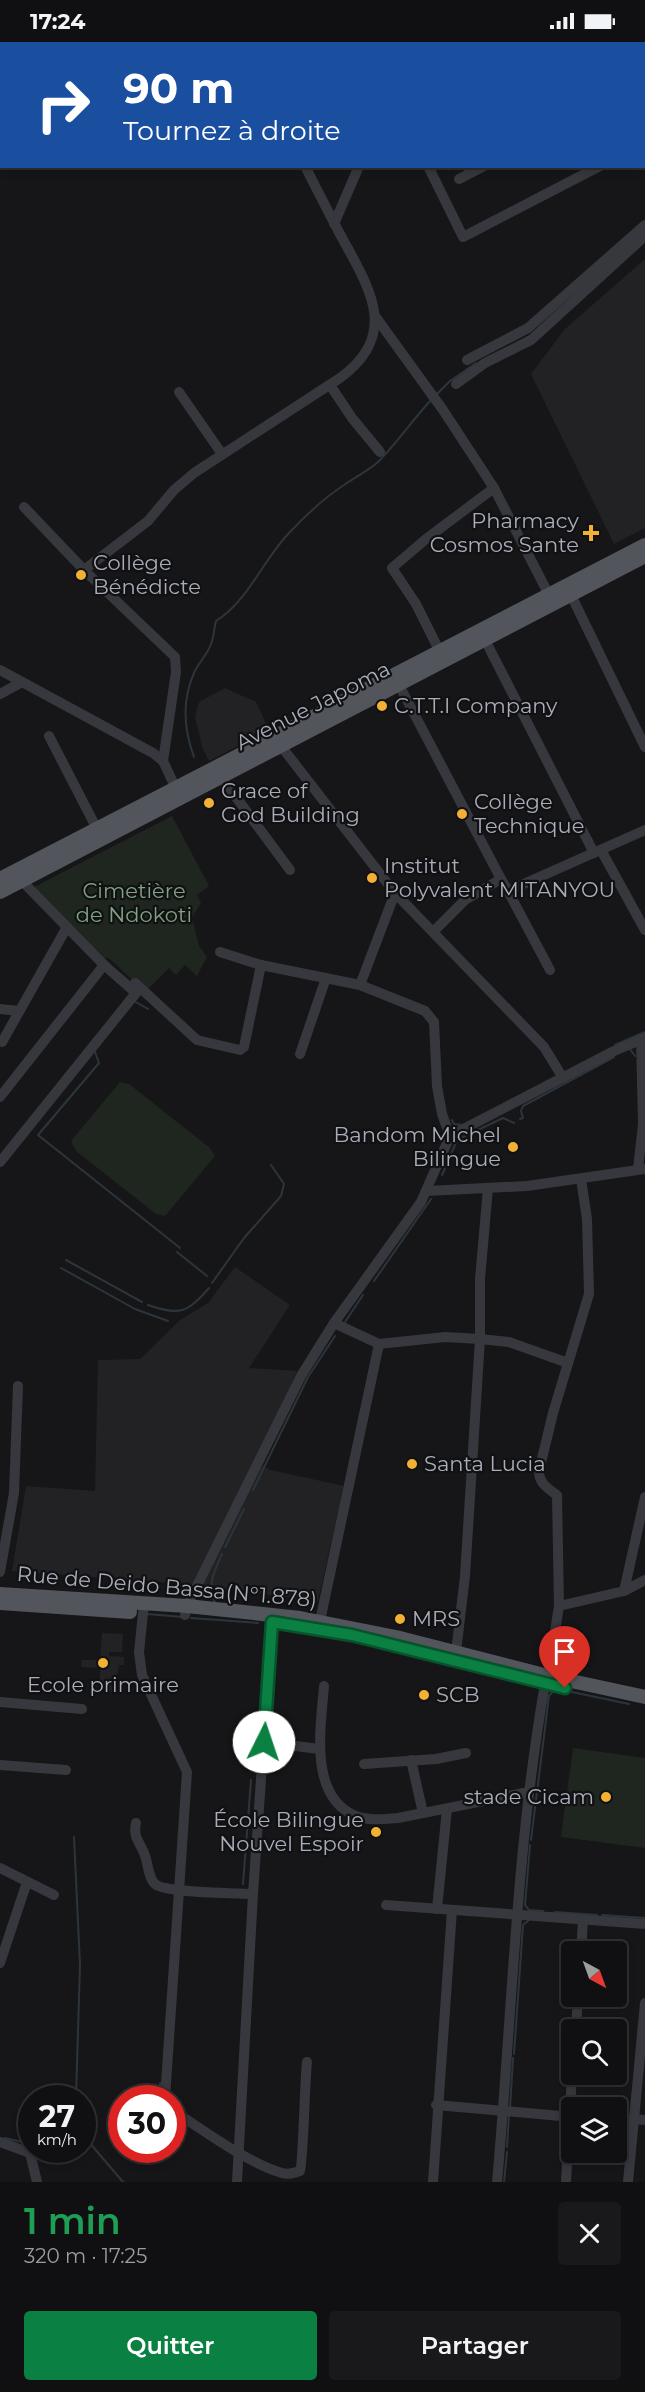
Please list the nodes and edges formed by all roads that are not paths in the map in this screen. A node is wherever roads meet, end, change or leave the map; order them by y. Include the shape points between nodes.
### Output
1 (305, 168) edge
2 (358, 168) edge
3 (429, 168) edge
4 (480, 168) edge
5 (596, 168) edge
6 (459, 179) dead end
7 (334, 224) junction
8 (645, 225) edge
9 (645, 236) edge
10 (375, 316) junction
11 (467, 360) dead end
12 (456, 384) dead end
13 (330, 385) junction
14 (179, 392) dead end
15 (380, 452) dead end
16 (222, 454) junction
17 (494, 488) junction
18 (24, 507) dead end
19 (645, 545) edge
20 (645, 556) edge
21 (84, 570) junction
22 (549, 595) junction
23 (570, 595) junction
24 (483, 635) junction
25 (440, 652) junction
26 (0, 670) edge
27 (22, 682) junction
28 (399, 685) junction
29 (0, 694) edge
30 (49, 736) dead end
31 (281, 746) junction
32 (645, 747) edge
33 (163, 761) junction
34 (221, 777) junction
35 (178, 793) junction
36 (97, 829) junction
37 (645, 830) edge
38 (598, 851) junction
39 (290, 870) dead end
40 (0, 879) edge
41 (501, 879) junction
42 (22, 881) junction
43 (508, 891) junction
44 (0, 892) edge
45 (395, 893) junction
46 (67, 927) junction
47 (645, 930) edge
48 (434, 931) junction
49 (220, 952) dead end
50 (101, 961) junction
51 (261, 965) junction
52 (550, 970) dead end
53 (326, 978) junction
54 (360, 985) junction
55 (0, 1008) edge
56 (19, 1011) junction
57 (643, 1039) edge
58 (2, 1042) dead end
59 (300, 1054) dead end
60 (563, 1078) junction
61 (0, 1097) edge
62 (450, 1136) junction
63 (0, 1162) edge
64 (641, 1169) edge
65 (581, 1179) junction
66 (488, 1188) junction
67 (427, 1191) junction
68 (334, 1323) junction
69 (480, 1339) junction
70 (380, 1344) junction
71 (568, 1363) junction
72 (18, 1386) dead end
73 (645, 1497) edge
74 (0, 1572) edge
75 (645, 1580) edge
76 (624, 1591) junction
77 (0, 1593) edge
78 (0, 1603) edge
79 (559, 1606) junction
80 (143, 1608) junction
81 (186, 1610) junction
82 (320, 1621) junction
83 (272, 1622) junction
84 (395, 1641) junction
85 (456, 1652) junction
86 (546, 1680) junction
87 (324, 1686) dead end
88 (645, 1697) edge
89 (0, 1702) edge
90 (645, 1704) edge
91 (82, 1709) dead end
92 (264, 1742) junction
93 (319, 1749) junction
94 (466, 1753) dead end
95 (411, 1760) junction
96 (364, 1764) dead end
97 (0, 1766) edge
98 (66, 1770) dead end
99 (529, 1792) junction
100 (447, 1809) junction
101 (423, 1813) junction
102 (136, 1823) dead end
103 (0, 1868) edge
104 (27, 1882) junction
105 (178, 1890) junction
106 (253, 1894) junction
107 (54, 1895) dead end
108 (386, 1905) dead end
109 (436, 1909) junction
110 (452, 1910) junction
111 (518, 1913) junction
112 (584, 1920) junction
113 (645, 1924) edge
114 (582, 1941) edge
115 (0, 1963) edge
116 (645, 2003) edge
117 (307, 2062) dead end
118 (166, 2085) edge
119 (436, 2105) junction
120 (503, 2111) junction
121 (561, 2116) edge
122 (186, 2119) edge
123 (639, 2120) edge
124 (0, 2142) edge
125 (237, 2152) junction
126 (567, 2163) edge
127 (37, 2182) edge
128 (237, 2182) edge
129 (433, 2182) edge
130 (497, 2182) edge
131 (566, 2182) edge
132 (628, 2182) edge

1 - 7 street
2 - 7 street
3 - 5 street via 464,237
4 - 6 street
7 - 10 street via 370,288
8 - 11 street via 528,328
9 - 12 street via 531,340 485,363
10 - 13 street via 370,348 354,369
10 - 17 street
13 - 15 street
13 - 16 street
14 - 16 street
16 - 21 street via 174,490 148,521
17 - 22 street
17 - 25 street via 392,568 417,603
18 - 21 street
19 - 22 main road, Avenue Japoma
20 - 23 main road, Avenue Japoma
21 - 33 street via 175,657
22 - 24 main road, Avenue Japoma
23 - 24 main road, Avenue Japoma
23 - 32 street
24 - 25 main road, Avenue Japoma
24 - 28 main road, Avenue Japoma
24 - 38 street
25 - 35 main road, Avenue Japoma
26 - 27 street
27 - 29 street
27 - 33 street
28 - 31 main road, Avenue Japoma
28 - 41 street
30 - 36 street
31 - 34 main road, Avenue Japoma
31 - 45 street
33 - 35 street
34 - 35 main road, Avenue Japoma
34 - 39 street
35 - 36 main road, Avenue Japoma
35 - 42 main road, Avenue Japoma
36 - 40 main road, Avenue Japoma
37 - 38 street
38 - 43 street
38 - 47 street
41 - 43 street
41 - 48 street via 465,900
42 - 44 main road, Avenue Japoma
42 - 46 street
43 - 52 street
45 - 48 street
45 - 54 street
46 - 50 street
46 - 56 street
48 - 60 street via 544,1047
49 - 51 street
50 - 51 street via 104,955 197,1040 240,1050 244,1047
50 - 61 street
50 - 63 street via 136,993
51 - 53 street
53 - 54 street
53 - 59 street
54 - 62 street via 425,1011 434,1022 439,1102
55 - 56 street
56 - 58 street
57 - 60 street
57 - 64 street
60 - 62 street
62 - 67 street
64 - 65 street
65 - 66 street
65 - 71 street via 590,1288
66 - 67 street
66 - 69 street via 480,1279
67 - 68 street
68 - 70 street
68 - 81 street via 290,1395
69 - 70 street via 445,1337
69 - 71 street via 509,1342
69 - 85 street via 465,1576
70 - 82 street
71 - 79 street via 539,1471 544,1486 556,1495
72 - 74 street via 14,1493
73 - 76 street
75 - 76 street
76 - 79 street
77 - 80 main road, Rue de Deido Bassa(N°1.878)
78 - 80 main road
79 - 86 street
80 - 81 main road, Rue de Deido Bassa(N°1.878)
80 - 105 street via 139,1652 142,1675 187,1772
81 - 82 main road, Rue de Deido Bassa(N°1.878) via 273,1614
81 - 83 main road
82 - 84 main road, Rue de Deido Bassa(N°1.878)
83 - 84 main road
83 - 92 street
84 - 85 main road, Rue de Deido Bassa(N°1.878)
84 - 86 main road
85 - 86 main road, Rue de Deido Bassa(N°1.878)
86 - 88 main road, Rue de Deido Bassa(N°1.878)
86 - 90 main road
86 - 99 street
87 - 93 street
89 - 91 street
92 - 93 street
92 - 106 street
93 - 101 street via 326,1781 341,1807 357,1817 376,1820
94 - 95 street
95 - 96 street
95 - 101 street
97 - 98 street
99 - 100 street
99 - 111 street
100 - 101 street
100 - 109 street
102 - 105 street via 135,1837 154,1883
103 - 104 street
104 - 107 street
104 - 115 street
105 - 106 street
105 - 118 street
106 - 125 street
108 - 109 street
109 - 110 street
110 - 111 street
110 - 119 street
111 - 112 street
111 - 120 street
112 - 113 street
112 - 114 street
116 - 123 street
117 - 125 street via 303,2168 284,2174
119 - 120 street
119 - 129 street
120 - 121 street
120 - 130 street
122 - 125 street
123 - 132 street
124 - 127 street via 30,2152
125 - 128 street
126 - 131 street

